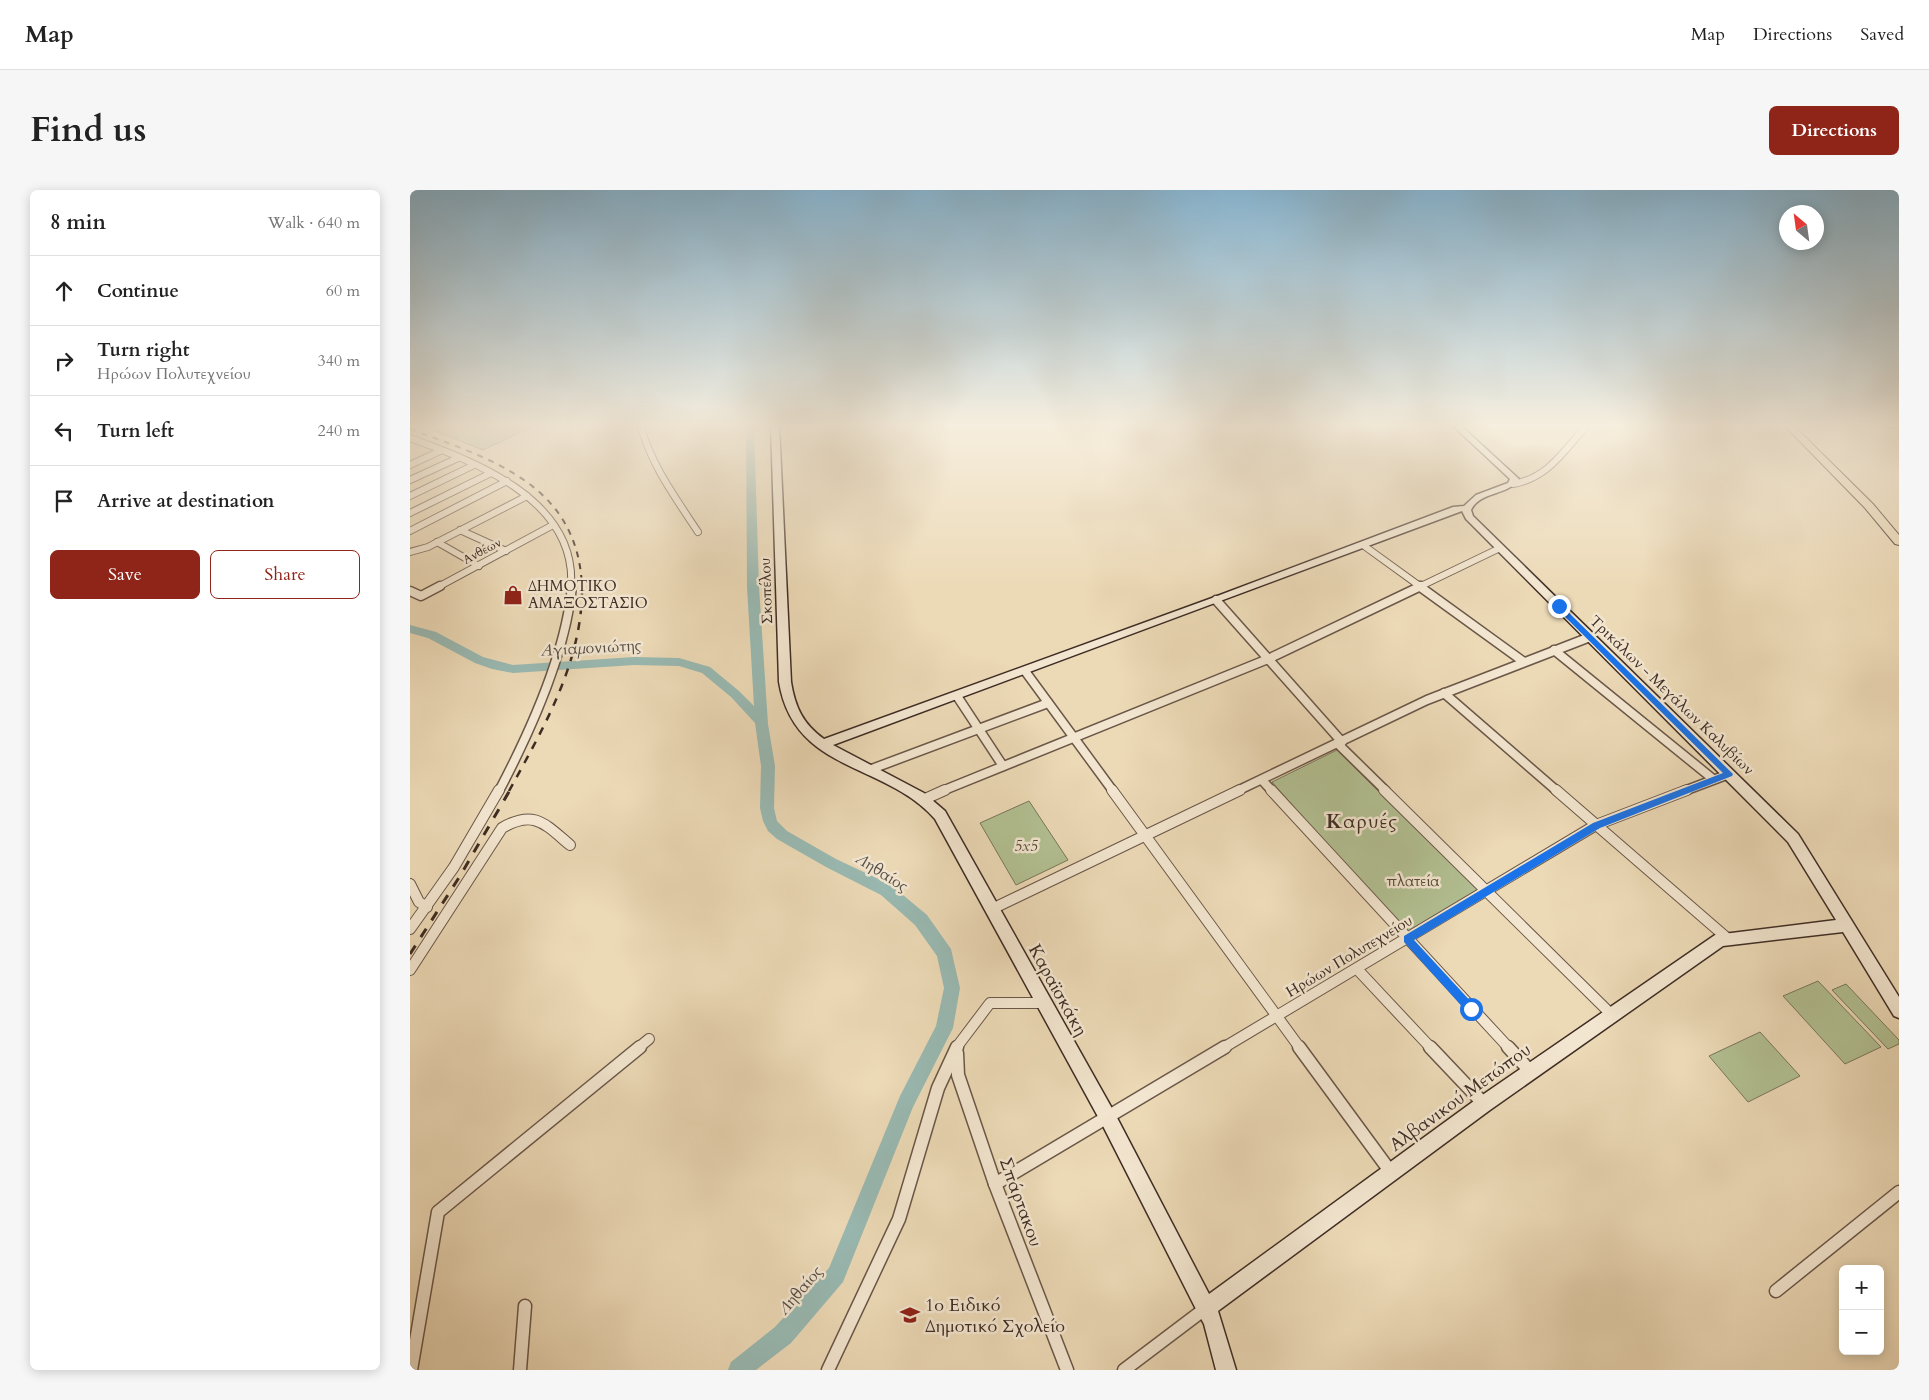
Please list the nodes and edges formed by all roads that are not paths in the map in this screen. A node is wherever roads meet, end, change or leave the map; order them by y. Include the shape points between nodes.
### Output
1 (445, 479) edge
2 (480, 479) edge
3 (503, 479) edge
4 (663, 479) edge
5 (777, 479) edge
6 (1515, 479) edge
7 (1528, 479) edge
8 (1843, 479) edge
9 (1852, 479) edge
10 (507, 481) junction
11 (1513, 484) junction
12 (410, 496) edge
13 (527, 496) junction
14 (1466, 508) junction
15 (410, 513) edge
16 (553, 525) junction
17 (460, 530) junction
18 (1899, 530) edge
19 (410, 531) edge
20 (698, 532) dead end
21 (437, 542) junction
22 (1899, 542) edge
23 (1363, 545) junction
24 (1500, 548) junction
25 (506, 551) junction
26 (410, 552) edge
27 (479, 566) junction
28 (1420, 586) junction
29 (410, 591) edge
30 (1216, 600) junction
31 (1590, 637) junction
32 (1554, 650) junction
33 (1268, 660) junction
34 (1524, 662) junction
35 (1025, 670) junction
36 (1444, 693) junction
37 (957, 696) junction
38 (1048, 703) junction
39 (979, 729) junction
40 (1074, 738) junction
41 (1340, 743) junction
42 (821, 745) junction
43 (1003, 766) junction
44 (869, 770) junction
45 (1729, 774) junction
46 (1713, 779) junction
47 (1262, 780) junction
48 (925, 799) junction
49 (1596, 825) junction
50 (1145, 836) junction
51 (570, 846) dead end
52 (410, 884) edge
53 (1487, 892) junction
54 (427, 907) junction
55 (992, 909) junction
56 (1848, 925) junction
57 (410, 929) edge
58 (1727, 938) junction
59 (1408, 939) junction
60 (1357, 969) junction
61 (410, 970) edge
62 (1043, 1003) junction
63 (1899, 1011) edge
64 (1610, 1014) junction
65 (1277, 1016) junction
66 (649, 1039) dead end
67 (958, 1042) junction
68 (1530, 1071) junction
69 (1484, 1104) junction
70 (1108, 1118) junction
71 (1390, 1172) junction
72 (995, 1184) junction
73 (1899, 1192) edge
74 (1776, 1291) dead end
75 (525, 1306) dead end
76 (1206, 1308) junction
77 (411, 1370) edge
78 (520, 1370) edge
79 (828, 1370) edge
80 (1067, 1370) edge
81 (1124, 1370) edge
82 (1226, 1370) edge

1 - 12 street
2 - 15 street
3 - 10 street
4 - 20 street
5 - 42 street, Σκοπέλου via 786,690 799,724
6 - 11 street
7 - 11 street
8 - 22 main road
9 - 18 main road
10 - 13 street
10 - 19 street
11 - 14 street via 1473,500
13 - 16 street
13 - 17 street
14 - 23 street
14 - 24 street, Τρικάλων - Μεγάλων Καλυβίων via 1469,517
16 - 25 street, Ανθέων
16 - 54 street via 566,548 571,580 568,612 557,655 530,728 499,792
17 - 21 street
17 - 25 street
21 - 26 street
21 - 27 street
23 - 28 street
23 - 30 street
24 - 28 street
24 - 31 street, Τρικάλων - Μεγάλων Καλυβίων
25 - 27 street, Ανθέων
27 - 29 street, Ανθέων via 422,596
28 - 33 street
28 - 34 street
30 - 33 street
30 - 35 street
31 - 32 street
31 - 45 street, Τρικάλων - Μεγάλων Καλυβίων
32 - 34 street
32 - 46 street
33 - 40 street
33 - 41 street
34 - 36 street
35 - 37 street
35 - 38 street
36 - 41 street
36 - 49 street
37 - 39 street
37 - 42 street
38 - 39 street
38 - 40 street
39 - 43 street
39 - 44 street
40 - 43 street
40 - 50 street
41 - 47 street
41 - 53 street
42 - 44 street, Καραϊσκάκη
43 - 48 street
44 - 48 street, Καραϊσκάκη
45 - 46 street, Ηρώων Πολυτεχνείου
45 - 56 street, Τρικάλων - Μεγάλων Καλυβίων via 1793,838
46 - 49 street, Ηρώων Πολυτεχνείου
47 - 50 street
47 - 59 street
48 - 55 street, Καραϊσκάκη via 940,815
49 - 53 street, Ηρώων Πολυτεχνείου
49 - 58 street
50 - 55 street
50 - 65 street
51 - 61 street via 535,817 520,818 502,828
52 - 54 street via 419,902
53 - 59 street, Ηρώων Πολυτεχνείου
53 - 64 street
54 - 57 street
55 - 62 street, Καραϊσκάκη
56 - 58 street, Αλβανικού Μετώπου
56 - 63 street, Τρικάλων - Μεγάλων Καλυβίων
58 - 64 street, Αλβανικού Μετώπου via 1710,946
59 - 60 street, Ηρώων Πολυτεχνείου
59 - 68 street
60 - 65 street, Ηρώων Πολυτεχνείου
60 - 69 street
62 - 67 street via 990,1003
62 - 70 street, Καραϊσκάκη
64 - 68 street, Αλβανικού Μετώπου
65 - 70 street, Ηρώων Πολυτεχνείου
65 - 71 street
66 - 77 street via 438,1212
67 - 72 street, Σπάρτακου via 958,1076
67 - 79 street via 932,1107 899,1220
68 - 69 street, Αλβανικού Μετώπου
69 - 71 street, Αλβανικού Μετώπου
70 - 72 street, Ηρώων Πολυτεχνείου
70 - 76 street, Καραϊσκάκη
71 - 76 street, Αλβανικού Μετώπου
72 - 80 street, Σπάρτακου
73 - 74 street
75 - 78 street
76 - 81 street, Αλβανικού Μετώπου
76 - 82 street, Καραϊσκάκη

